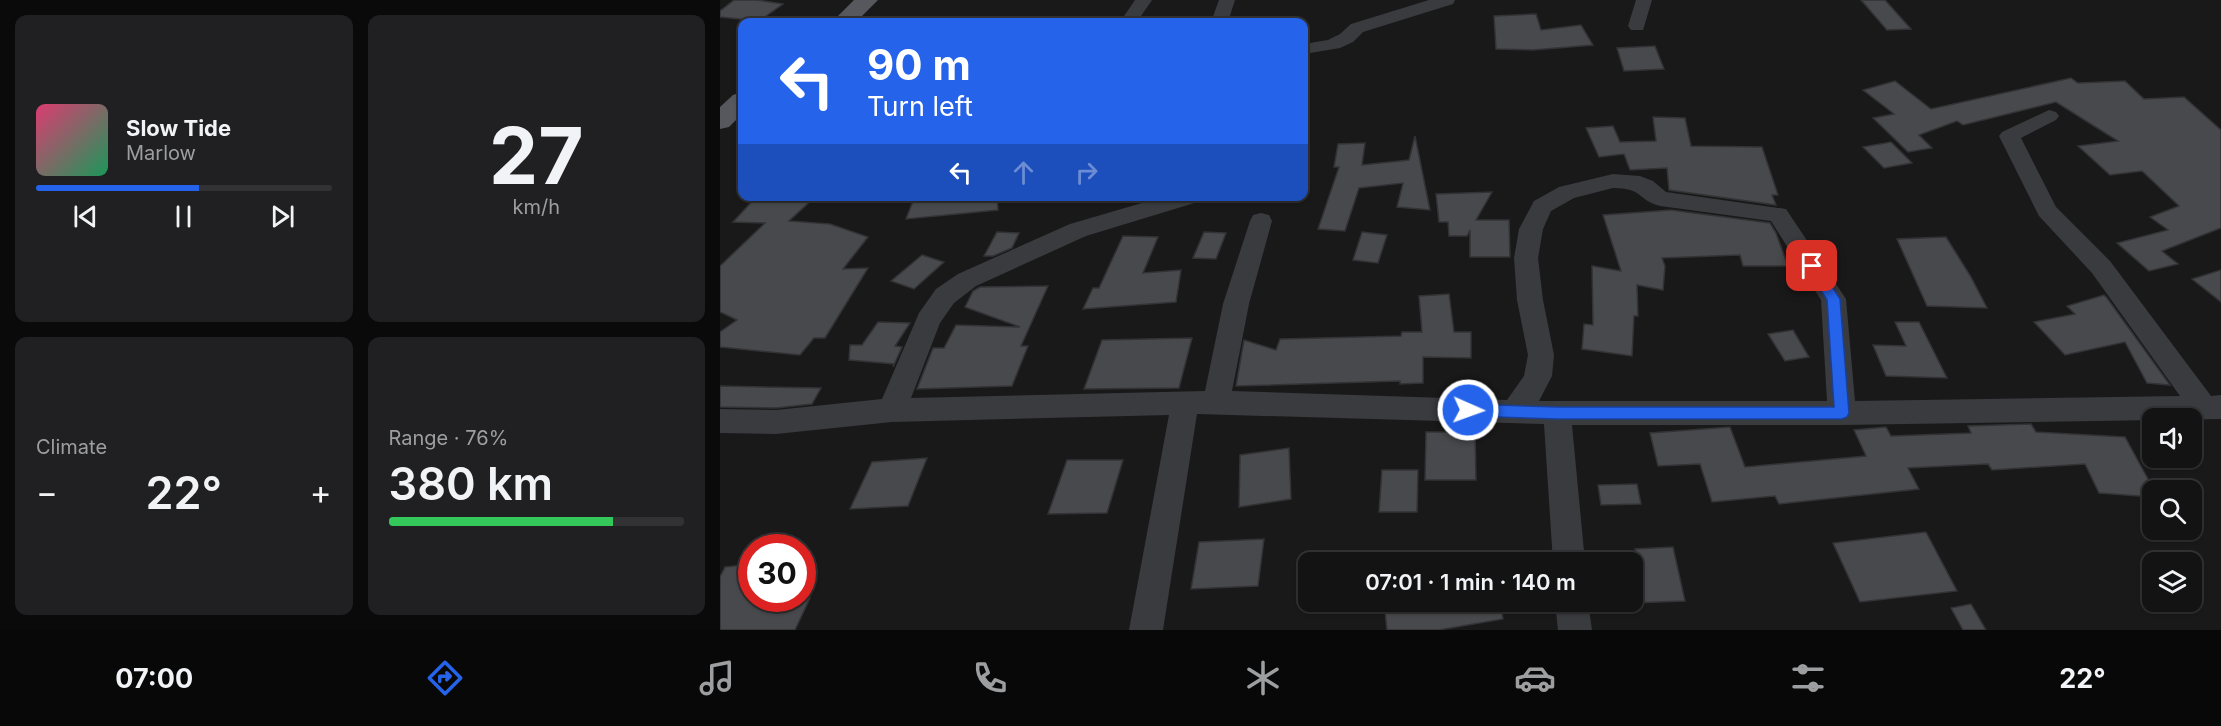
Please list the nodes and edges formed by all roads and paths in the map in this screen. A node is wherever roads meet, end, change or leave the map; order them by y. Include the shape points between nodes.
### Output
1 (852, 0) edge
2 (867, 0) edge
3 (1144, 0) edge
4 (1227, 0) edge
5 (1447, 0) edge
6 (1644, 0) edge
7 (1417, 4) edge
8 (832, 18) edge
9 (847, 18) edge
10 (1131, 18) edge
11 (1221, 18) edge
12 (1637, 26) dead end
13 (1308, 48) edge
14 (738, 104) edge
15 (2049, 116) dead end
16 (738, 117) edge
17 (720, 121) edge
18 (720, 133) edge
19 (1176, 201) edge
20 (1262, 221) dead end
21 (1216, 402) junction
22 (1185, 404) junction
23 (2212, 407) edge
24 (892, 410) junction
25 (1514, 412) junction
26 (1557, 413) junction
27 (1842, 413) junction
28 (720, 421) edge
29 (1568, 552) edge
30 (1573, 612) edge
31 (1146, 630) edge
32 (1575, 630) edge

1 - 8 main road
2 - 9 main road
3 - 10 street
4 - 11 street
5 - 7 street
6 - 12 street
7 - 13 street via 1357,27 1344,40
14 - 17 main road
15 - 23 street via 2009,136 2047,211 2101,267
16 - 18 main road
19 - 24 street via 1078,230 967,279 945,296 928,320
20 - 21 street via 1236,304
21 - 22 street
21 - 25 street
22 - 24 street
22 - 31 street
23 - 27 street
24 - 28 street via 776,422
25 - 26 street
25 - 27 street via 1531,391 1541,355 1527,269 1531,229 1542,206 1567,192 1612,181 1632,181 1660,199 1778,214 1833,299
26 - 27 street
26 - 29 street
30 - 32 street

